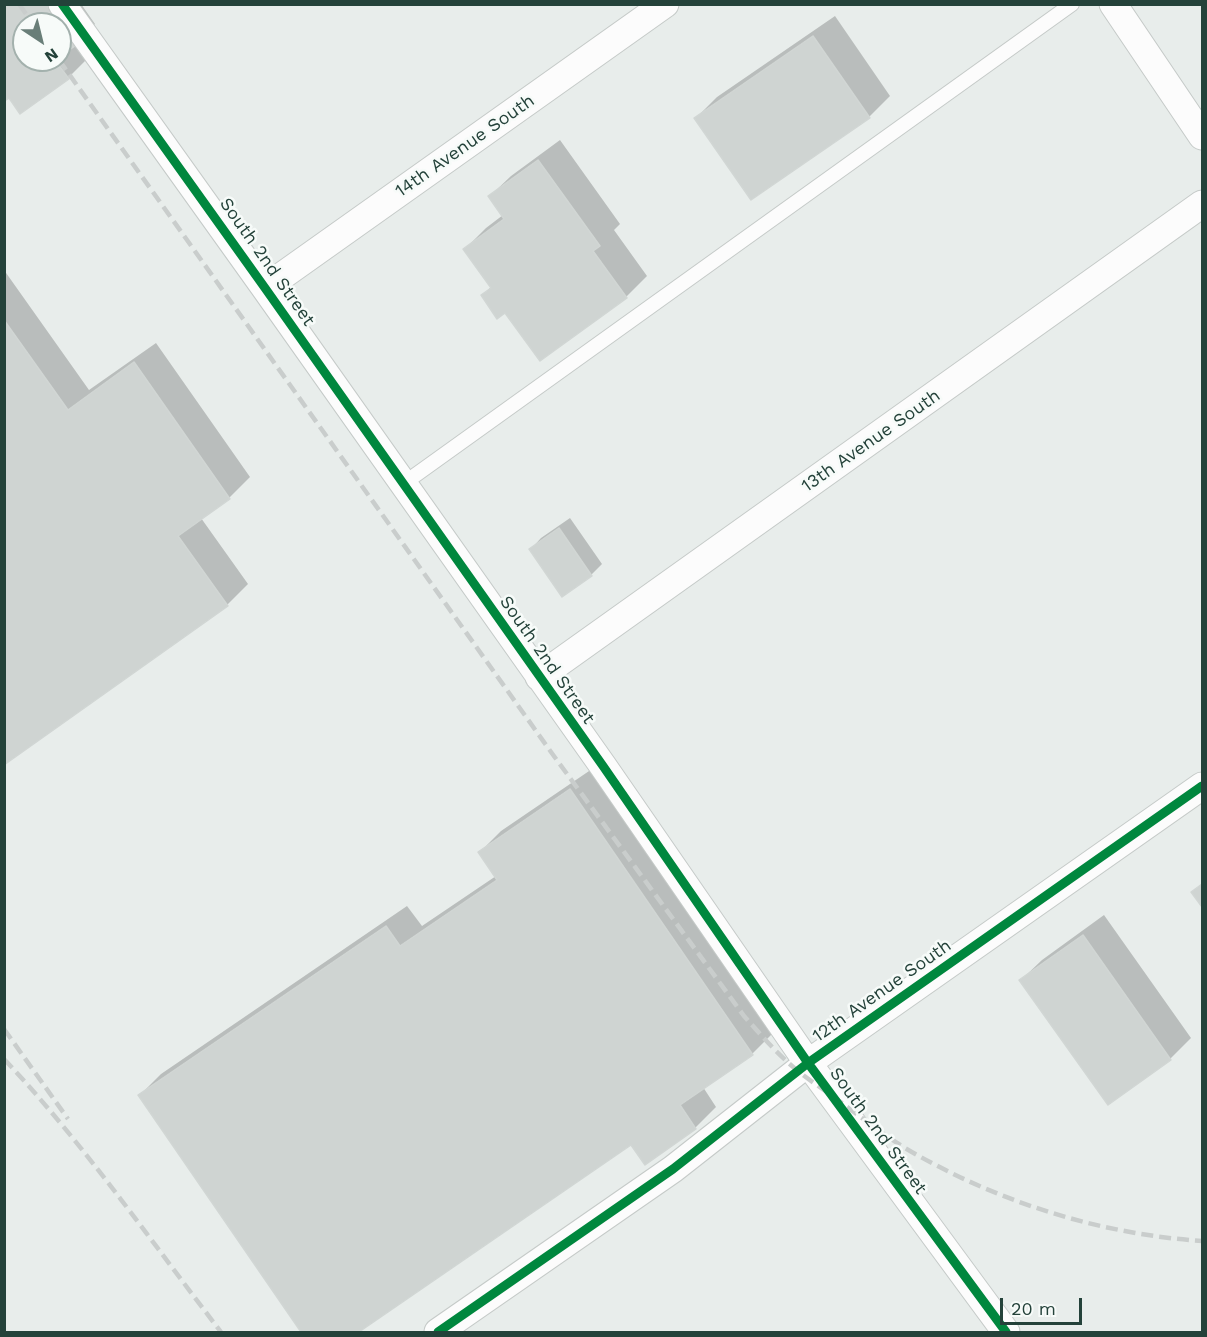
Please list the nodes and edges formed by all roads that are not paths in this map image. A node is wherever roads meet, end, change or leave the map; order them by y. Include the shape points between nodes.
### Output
1 (62, 4) edge
2 (665, 4) edge
3 (1072, 4) edge
4 (1113, 4) edge
5 (1203, 136) edge
6 (1203, 204) edge
7 (266, 288) junction
8 (403, 484) junction
9 (538, 677) junction
10 (1203, 786) edge
11 (808, 1063) junction
12 (438, 1332) edge
13 (1006, 1332) edge

1 - 7 street, South 2nd Street
2 - 7 street, 14th Avenue South
3 - 8 lane
4 - 5 street
6 - 9 street, 13th Avenue South
7 - 8 street, South 2nd Street
8 - 9 street, South 2nd Street
9 - 11 street, South 2nd Street
10 - 11 street, 12th Avenue South
11 - 12 street, 12th Avenue South via 673,1169
11 - 13 street, South 2nd Street

